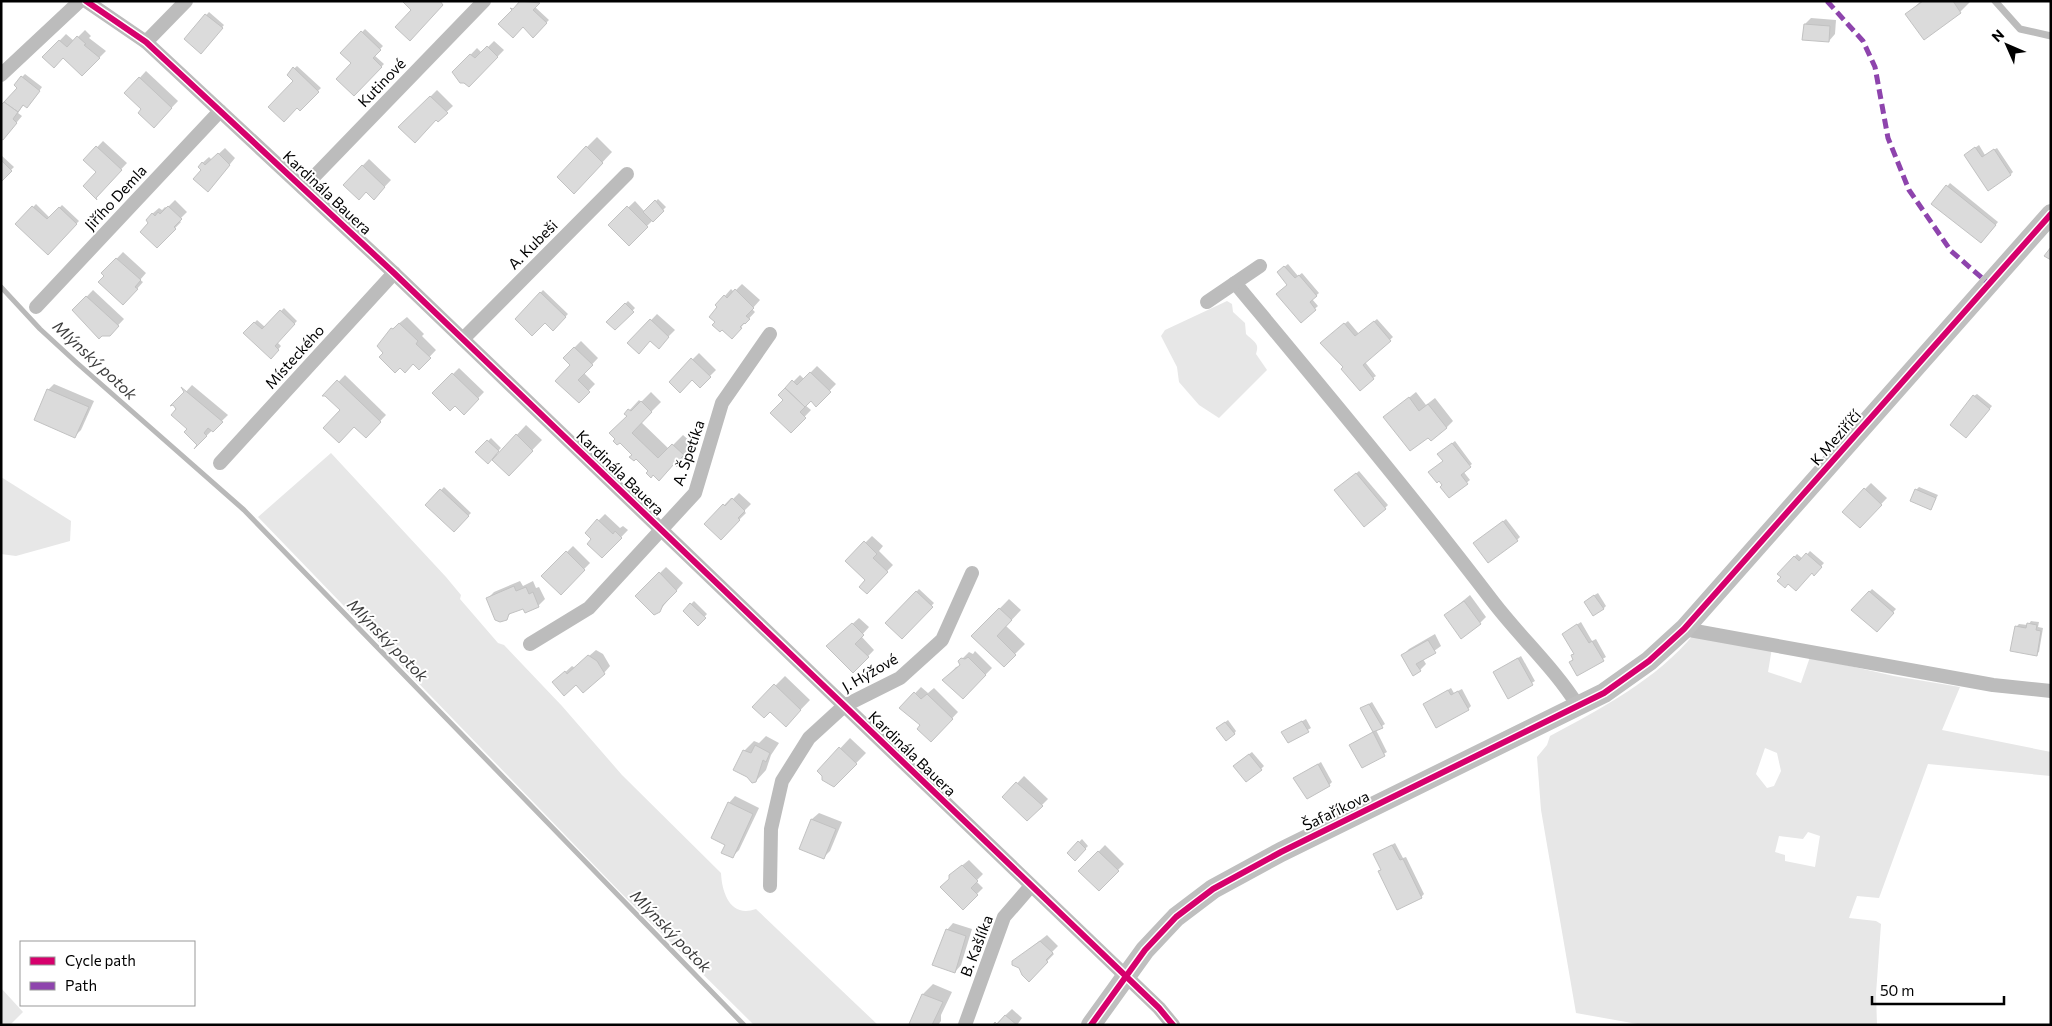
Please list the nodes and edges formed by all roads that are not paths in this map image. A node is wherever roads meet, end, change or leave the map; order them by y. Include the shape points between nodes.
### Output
1 (80, 1) edge
2 (86, 1) edge
3 (186, 1) edge
4 (484, 1) edge
5 (1995, 1) edge
6 (2051, 36) edge
7 (146, 42) junction
8 (1, 76) edge
9 (220, 111) junction
10 (627, 174) dead end
11 (303, 188) junction
12 (2051, 214) edge
13 (1260, 266) dead end
14 (394, 273) junction
15 (1235, 283) junction
16 (1207, 302) dead end
17 (36, 307) dead end
18 (770, 334) dead end
19 (463, 339) junction
20 (220, 463) dead end
21 (661, 530) junction
22 (972, 573) dead end
23 (1684, 629) junction
24 (530, 644) dead end
25 (1633, 673) joint
26 (2051, 691) edge
27 (844, 706) junction
28 (1578, 706) junction
29 (770, 886) dead end
30 (1031, 886) junction
31 (1125, 976) junction
32 (965, 1025) edge
33 (1091, 1025) edge
34 (1173, 1025) edge

1 - 8 street
2 - 7 street, Kardinála Bauera
3 - 7 street
4 - 11 street, Kutinové
5 - 6 lane via 2020,29
7 - 9 street, Kardinála Bauera
9 - 11 street, Kardinála Bauera
9 - 17 street, Jiřího Demla
10 - 19 street, A. Kubeši
11 - 14 street, Kardinála Bauera
12 - 23 street, K Meziříčí
13 - 15 street
14 - 19 street, Kardinála Bauera
14 - 20 street, Místeckého
15 - 16 street
15 - 28 street via 1436,526 1506,619 1564,685
18 - 21 street, A. Špetíka via 722,404 695,493
19 - 21 street, Kardinála Bauera
21 - 24 street, A. Špetíka via 589,608
21 - 27 street, Kardinála Bauera
22 - 27 street, J. Hýžové via 942,640 900,678
23 - 25 street, K Meziříčí
23 - 26 street via 1993,685
25 - 28 street, Šafaříkova
27 - 29 street, J. Hýžové via 809,738 782,780 771,829
27 - 30 street, Kardinála Bauera
28 - 31 street, Šafaříkova via 1280,852 1213,889 1176,917
30 - 31 street, Kardinála Bauera
30 - 32 street, B. Kašlíka via 1004,918
31 - 33 street, Šafaříkova
31 - 34 street, Kardinála Bauera

